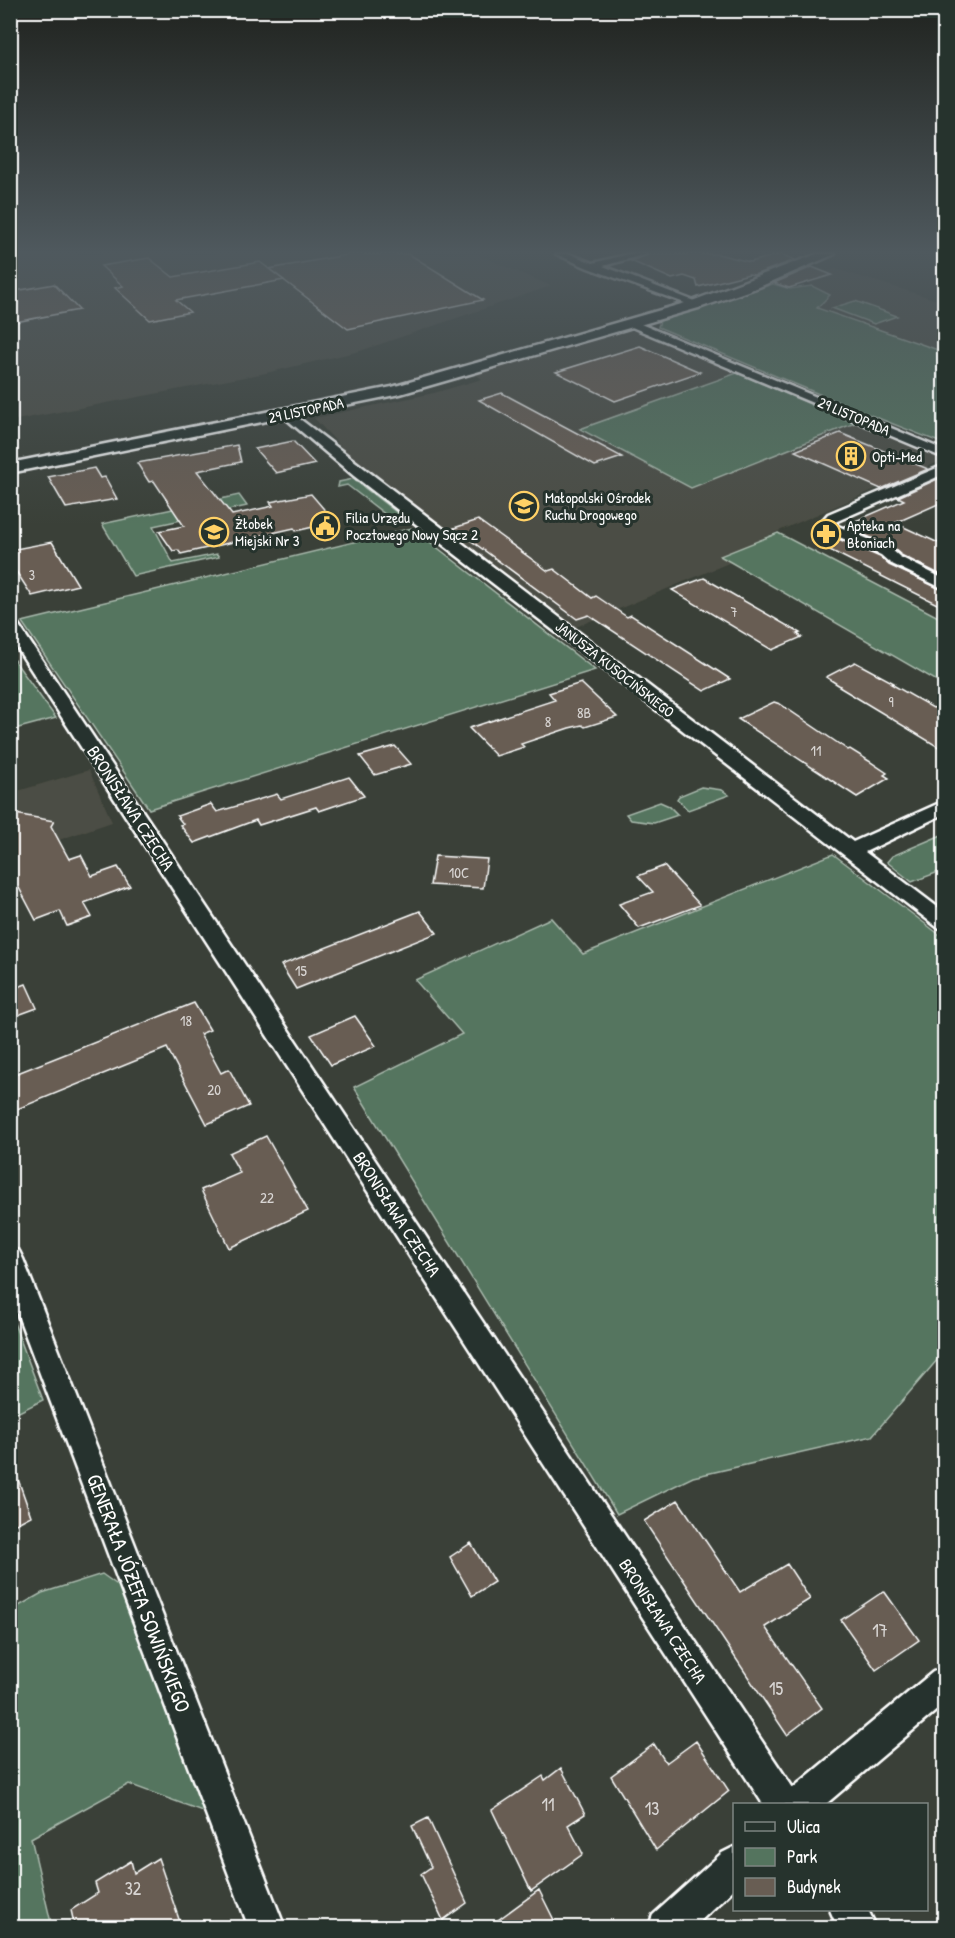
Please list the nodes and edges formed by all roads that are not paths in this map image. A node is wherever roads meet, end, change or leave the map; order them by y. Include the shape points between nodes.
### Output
1 (557, 344) edge
2 (683, 344) edge
3 (288, 414) junction
4 (945, 454) edge
5 (10, 468) edge
6 (945, 469) edge
7 (945, 585) edge
8 (10, 624) edge
9 (945, 807) edge
10 (851, 851) junction
11 (945, 922) edge
12 (10, 1259) edge
13 (945, 1683) edge
14 (782, 1803) edge
15 (801, 1803) edge
16 (733, 1866) edge
17 (849, 1911) edge
18 (267, 1928) edge
19 (666, 1928) edge
20 (859, 1928) edge

1 - 3 street, 29 LISTOPADA via 394,391
2 - 4 street, 29 LISTOPADA
3 - 5 street, 29 LISTOPADA
3 - 10 street, JANUSZA KUSOCIŃSKIEGO via 359,473
6 - 7 street via 828,522 833,529 886,552
8 - 14 street, BRONISŁAWA CZECHA
9 - 10 street
10 - 11 street, JANUSZA KUSOCIŃSKIEGO
12 - 18 street, GENERAŁA JÓZEFA SOWIŃSKIEGO
13 - 15 street
16 - 19 street
17 - 20 street

